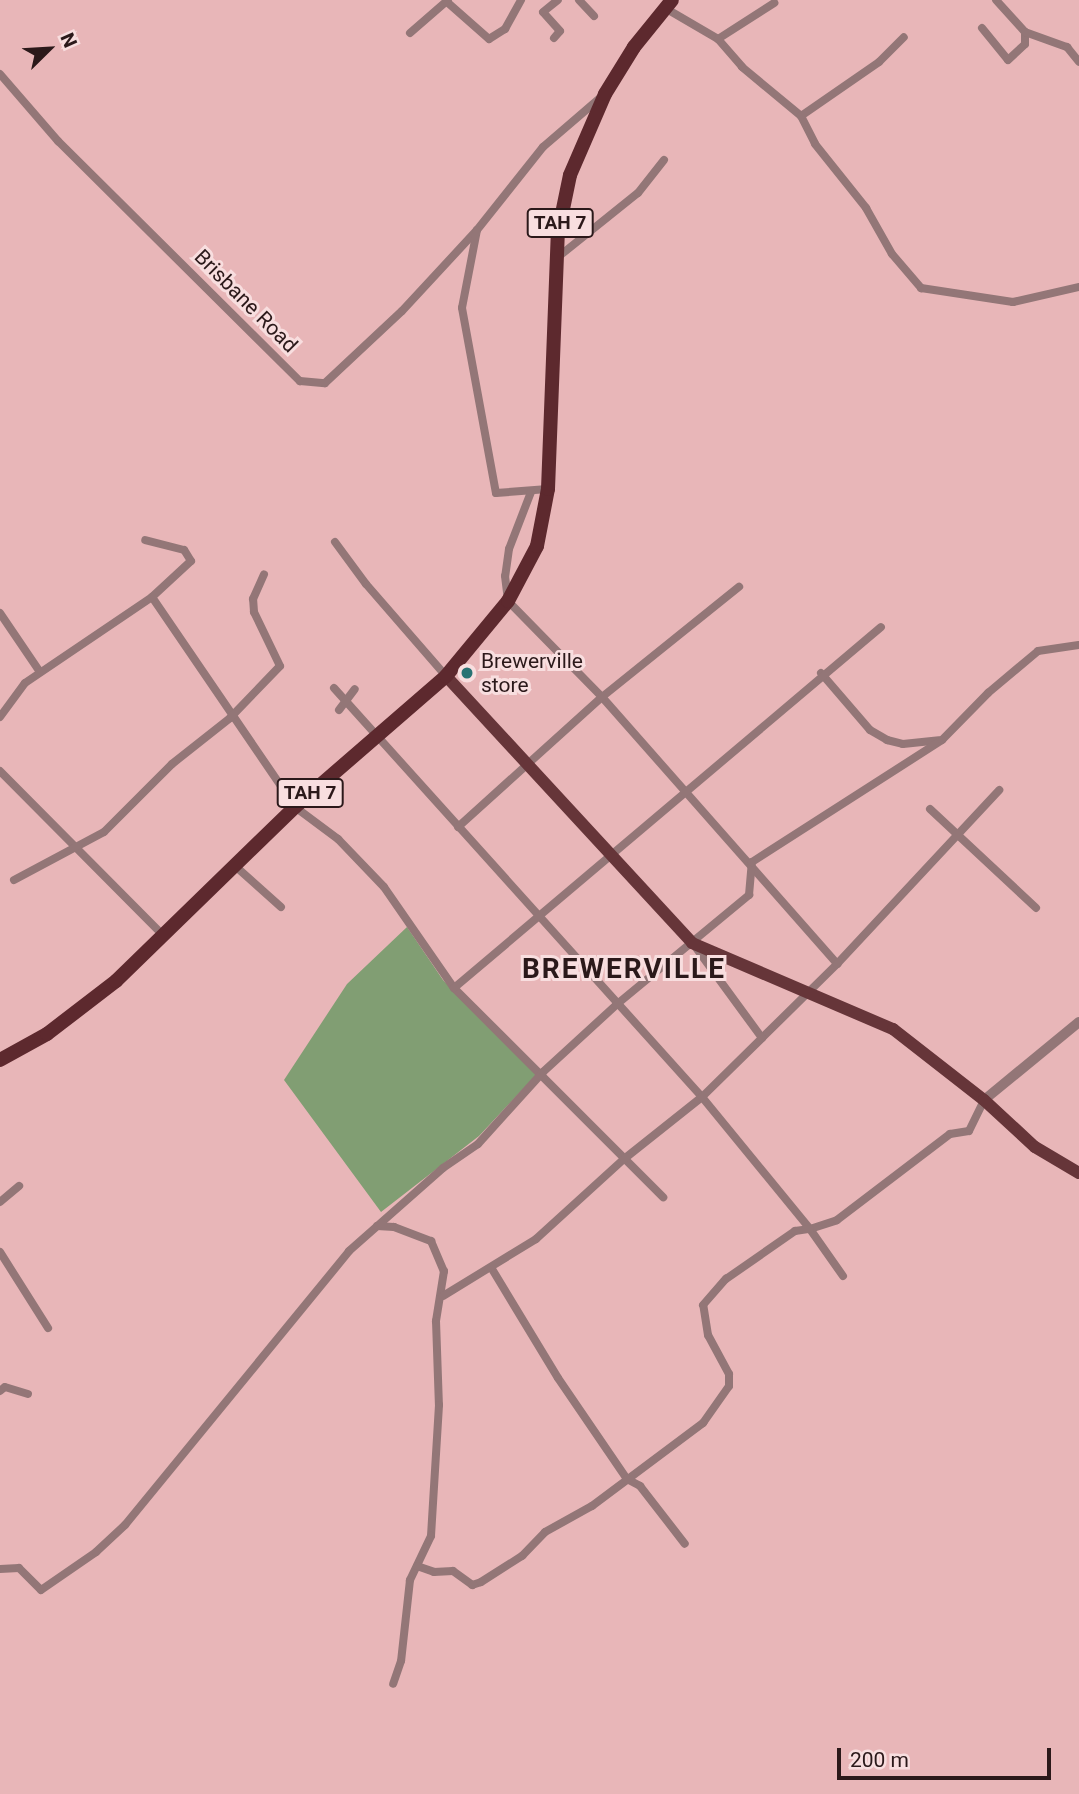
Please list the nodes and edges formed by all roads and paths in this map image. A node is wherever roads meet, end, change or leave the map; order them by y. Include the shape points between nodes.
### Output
1 (521, 0) edge
2 (558, 0) edge
3 (579, 0) edge
4 (996, 0) edge
5 (448, 1) edge
6 (774, 3) dead end
7 (668, 4) edge
8 (594, 16) dead end
9 (982, 28) dead end
10 (1025, 32) junction
11 (410, 33) dead end
12 (904, 37) dead end
13 (554, 38) dead end
14 (718, 39) junction
15 (1079, 62) edge
16 (0, 74) edge
17 (605, 94) junction
18 (801, 116) junction
19 (664, 160) dead end
20 (477, 230) junction
21 (558, 257) junction
22 (1079, 287) edge
23 (548, 489) junction
24 (531, 492) junction
25 (145, 540) dead end
26 (335, 542) dead end
27 (264, 574) dead end
28 (739, 587) dead end
29 (152, 597) junction
30 (508, 601) junction
31 (0, 613) edge
32 (881, 627) dead end
33 (1079, 645) edge
34 (40, 672) junction
35 (821, 673) junction
36 (446, 676) junction
37 (334, 688) dead end
38 (355, 689) dead end
39 (602, 696) junction
40 (345, 700) junction
41 (339, 710) dead end
42 (0, 717) edge
43 (230, 719) junction
44 (374, 736) junction
45 (942, 740) junction
46 (527, 763) junction
47 (0, 771) edge
48 (999, 790) dead end
49 (685, 792) junction
50 (295, 807) junction
51 (930, 809) dead end
52 (458, 827) junction
53 (956, 836) junction
54 (78, 847) junction
55 (611, 854) junction
56 (234, 865) junction
57 (751, 871) junction
58 (14, 880) dead end
59 (281, 907) dead end
60 (1036, 908) dead end
61 (540, 915) junction
62 (162, 934) junction
63 (692, 943) junction
64 (838, 964) junction
65 (454, 988) junction
66 (811, 990) junction
67 (616, 1005) junction
68 (1079, 1022) edge
69 (762, 1038) junction
70 (0, 1060) edge
71 (543, 1072) junction
72 (702, 1097) junction
73 (984, 1100) junction
74 (624, 1159) junction
75 (1079, 1173) edge
76 (19, 1186) dead end
77 (663, 1197) dead end
78 (0, 1202) edge
79 (377, 1226) junction
80 (810, 1229) junction
81 (0, 1252) edge
82 (492, 1269) junction
83 (843, 1276) dead end
84 (443, 1296) junction
85 (48, 1328) dead end
86 (0, 1391) edge
87 (28, 1394) dead end
88 (627, 1479) junction
89 (685, 1544) dead end
90 (417, 1566) junction
91 (0, 1569) edge
92 (393, 1684) dead end

1 - 5 street via 505,29 489,39
2 - 13 street via 543,12 559,31
3 - 8 street
4 - 10 street
5 - 11 street
6 - 14 street
7 - 14 street
7 - 17 highway, TAH 7
9 - 10 street via 1008,60 1020,53
10 - 15 street via 1067,47
12 - 18 street via 879,62
14 - 18 street via 742,67
16 - 20 street, Brisbane Road via 58,141 300,381 325,383 402,311
17 - 20 street, Brisbane Road via 543,147
17 - 21 highway, TAH 7 via 570,175
18 - 22 street via 814,144 866,208 892,254 922,288 1013,302
19 - 21 street via 638,193
20 - 24 street via 463,308 479,416 496,493
21 - 23 highway, TAH 7
23 - 24 street
23 - 30 highway, TAH 7 via 537,546
24 - 30 street via 509,549
25 - 29 street via 184,550 191,561
26 - 36 street
27 - 43 street via 253,598 254,612 280,666
28 - 39 street
29 - 34 street
29 - 43 street
30 - 36 highway, TAH 7
30 - 39 street
31 - 34 street
32 - 35 street
33 - 45 street via 1038,651
34 - 42 street via 25,683
35 - 45 street via 870,730 887,740 903,744
35 - 49 street
36 - 44 highway, TAH 7
36 - 46 main road
37 - 40 street
38 - 40 street
39 - 46 street
39 - 49 street
40 - 41 street
40 - 44 street
43 - 50 street via 262,755
43 - 54 street via 172,764 104,832
44 - 50 highway, TAH 7
44 - 52 street
45 - 57 street via 761,855 752,862
46 - 52 street
46 - 55 main road
47 - 54 street
48 - 53 street
49 - 55 street
49 - 57 street
50 - 56 highway, TAH 7
50 - 65 street via 338,839 384,887
51 - 53 street
52 - 61 street
53 - 60 street
53 - 64 street
54 - 58 street
54 - 62 street
55 - 61 street
55 - 63 main road
56 - 59 street
56 - 62 highway, TAH 7
57 - 63 street via 749,895
57 - 64 street
61 - 65 street
61 - 67 street
62 - 70 highway, TAH 7 via 80,1011
63 - 66 main road via 734,964
63 - 67 street
63 - 69 street
64 - 66 street
65 - 71 street
66 - 69 street
66 - 73 main road via 893,1029
67 - 71 street
67 - 72 street
68 - 73 street
69 - 72 street
71 - 74 street
71 - 79 street via 478,1144
72 - 74 street
72 - 80 street
73 - 75 main road via 1035,1147
73 - 80 street via 969,1131 950,1134 837,1220
74 - 77 street
74 - 82 street via 536,1239
76 - 78 street
79 - 84 street via 394,1227 431,1241 444,1270
79 - 91 street via 349,1251 125,1525 96,1552 41,1590 19,1568
80 - 83 street
80 - 88 street via 794,1231 714,1288 702,1317 729,1374 729,1387 703,1423
81 - 85 street
82 - 84 street
82 - 88 street
84 - 90 street via 436,1321 439,1405 430,1536
86 - 87 street via 5,1387
88 - 89 street via 640,1486
88 - 90 street via 545,1532 522,1556 481,1582 472,1585 453,1571 434,1572
90 - 92 street via 410,1580 401,1661

